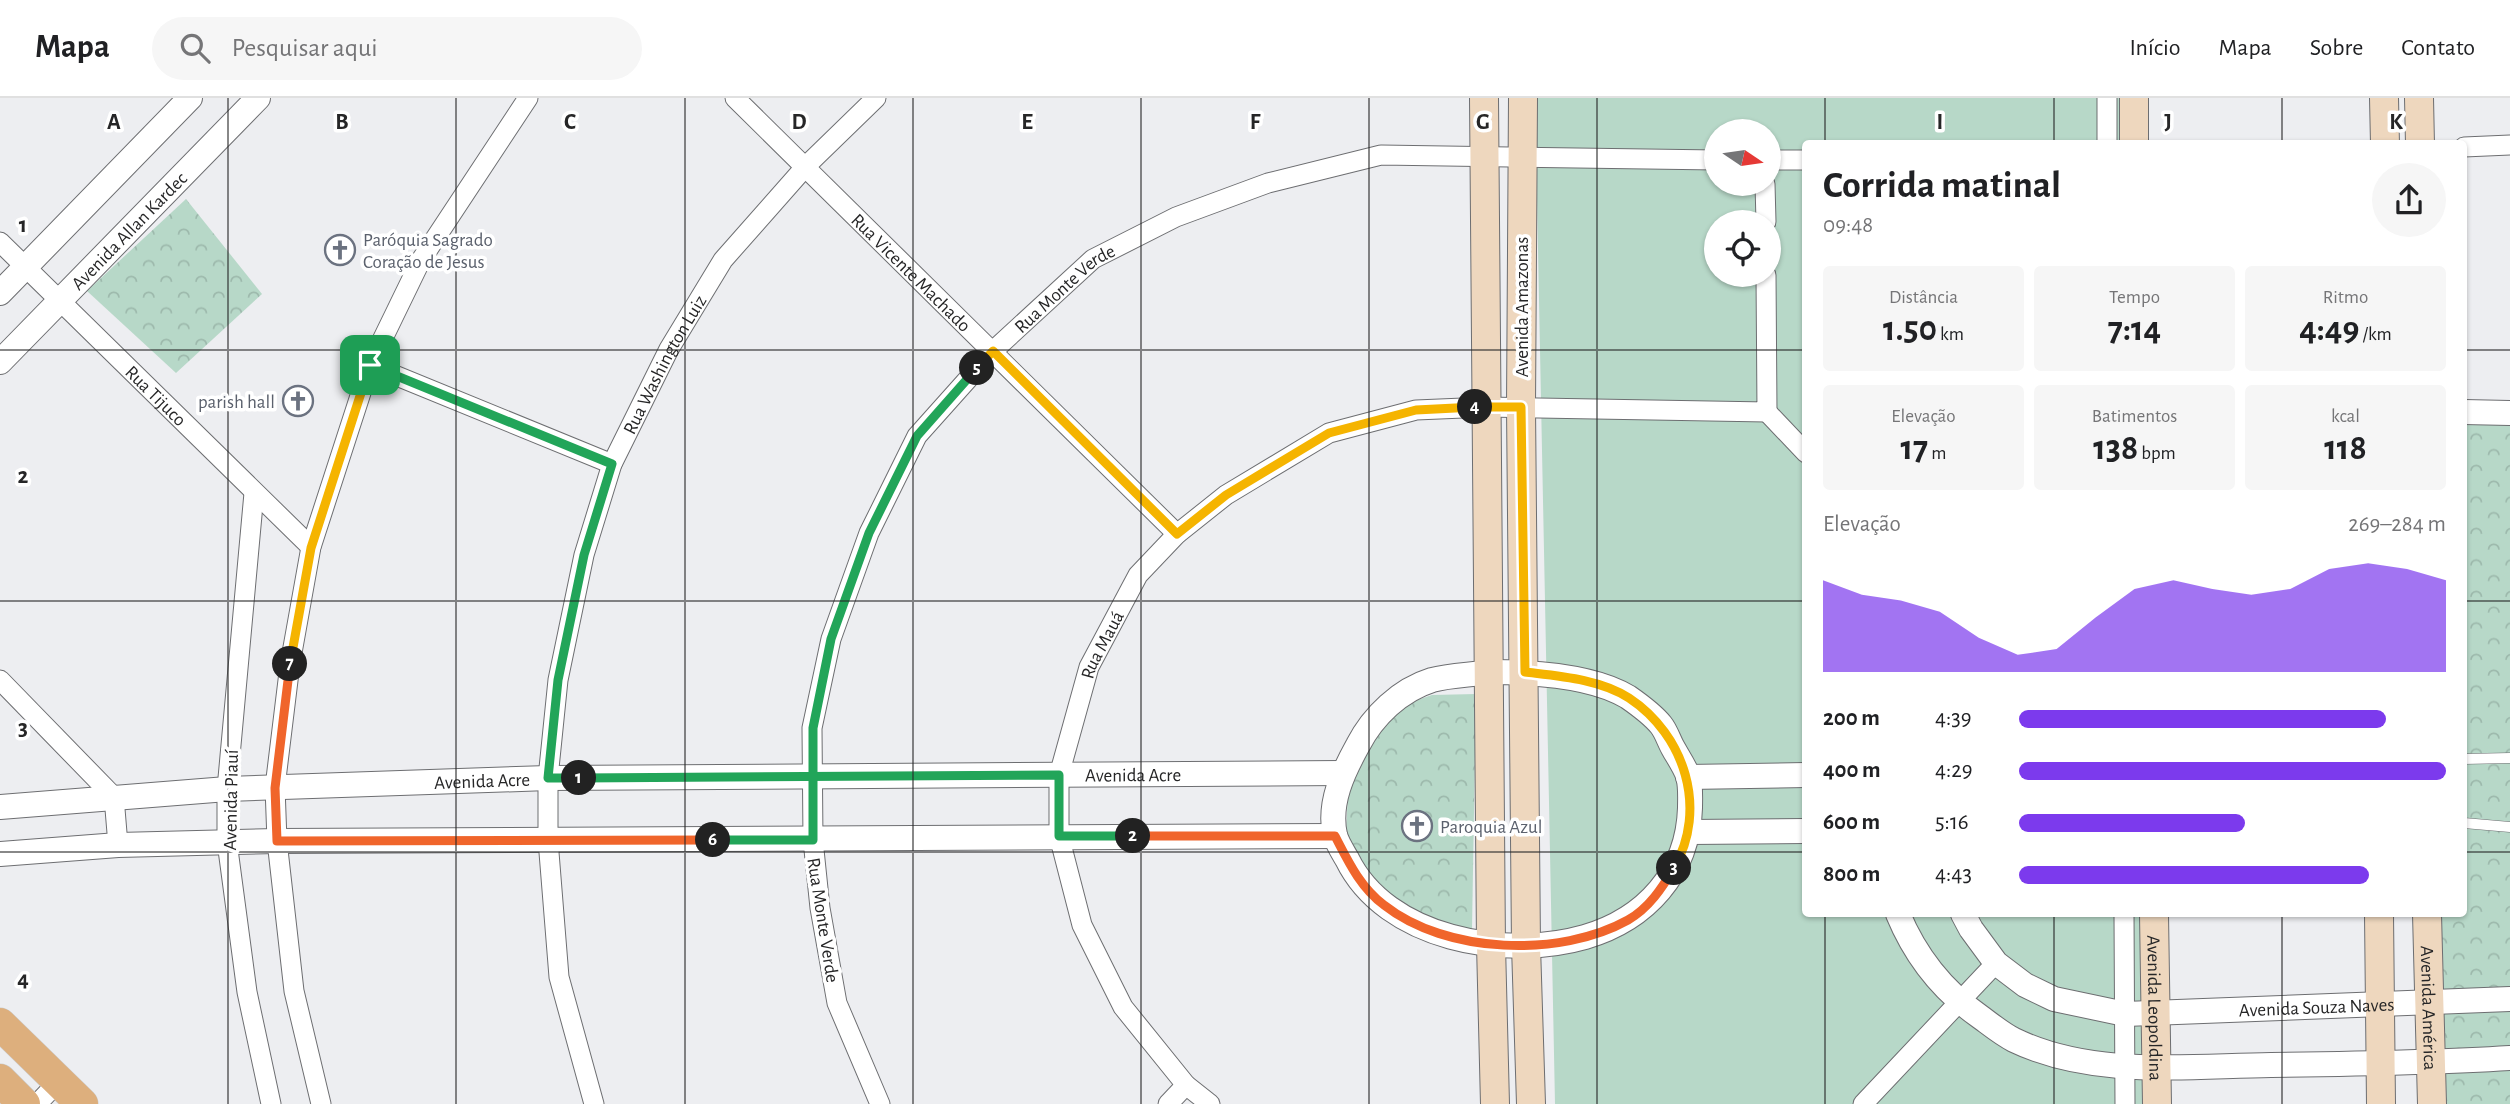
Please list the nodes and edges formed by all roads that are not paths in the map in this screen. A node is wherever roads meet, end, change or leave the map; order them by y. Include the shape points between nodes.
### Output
1 (190, 98) edge
2 (258, 98) edge
3 (528, 98) edge
4 (735, 98) edge
5 (876, 98) edge
6 (1484, 98) edge
7 (1523, 98) edge
8 (2107, 98) edge
9 (2134, 98) edge
10 (2384, 98) edge
11 (2419, 98) edge
12 (2108, 140) edge
13 (2134, 140) edge
14 (2385, 140) edge
15 (2420, 140) edge
16 (2510, 145) edge
17 (2467, 147) edge
18 (1485, 157) junction
19 (1521, 157) junction
20 (1704, 160) edge
21 (1782, 160) edge
22 (1802, 160) edge
23 (806, 166) junction
24 (0, 242) edge
25 (25, 267) junction
26 (1766, 287) edge
27 (0, 293) edge
28 (60, 301) junction
29 (993, 351) junction
30 (0, 362) edge
31 (370, 365) junction
32 (1487, 407) junction
33 (1521, 407) junction
34 (1768, 412) junction
35 (2467, 412) edge
36 (2510, 413) edge
37 (1802, 449) edge
38 (612, 464) junction
39 (254, 493) junction
40 (1177, 534) junction
41 (311, 548) junction
42 (1489, 672) junction
43 (1525, 672) junction
44 (0, 680) edge
45 (2510, 758) edge
46 (2467, 759) edge
47 (1342, 773) junction
48 (1059, 775) junction
49 (1802, 775) edge
50 (812, 777) junction
51 (1688, 777) junction
52 (548, 778) junction
53 (275, 788) junction
54 (227, 789) junction
55 (114, 797) junction
56 (0, 807) edge
57 (2467, 823) edge
58 (2510, 827) edge
59 (1802, 831) edge
60 (1689, 832) junction
61 (1059, 836) junction
62 (1335, 836) junction
63 (548, 840) junction
64 (813, 840) junction
65 (277, 841) junction
66 (227, 842) junction
67 (118, 845) junction
68 (0, 854) edge
69 (1899, 917) edge
70 (1964, 917) edge
71 (2124, 917) edge
72 (2154, 917) edge
73 (2379, 917) edge
74 (2427, 917) edge
75 (1491, 944) junction
76 (1525, 946) junction
77 (1996, 963) junction
78 (2510, 999) edge
79 (1959, 1002) junction
80 (2380, 1003) junction
81 (2428, 1003) junction
82 (2156, 1013) junction
83 (2125, 1014) junction
84 (0, 1024) edge
85 (2510, 1058) edge
86 (2429, 1063) junction
87 (2381, 1064) junction
88 (2157, 1066) junction
89 (2126, 1067) junction
90 (0, 1080) edge
91 (59, 1082) junction
92 (1186, 1085) junction
93 (24, 1104) edge
94 (37, 1104) edge
95 (82, 1104) edge
96 (271, 1104) edge
97 (321, 1104) edge
98 (594, 1104) edge
99 (880, 1104) edge
100 (1168, 1104) edge
101 (1210, 1104) edge
102 (1495, 1104) edge
103 (1531, 1104) edge
104 (1863, 1104) edge
105 (2125, 1104) edge
106 (2157, 1104) edge
107 (2381, 1104) edge
108 (2432, 1104) edge

1 - 25 street
2 - 28 street, Avenida Allan Kardec
3 - 31 street via 421,260
4 - 23 street, Rua Vicente Machado
5 - 23 street, Rua Washington Luiz
6 - 18 main road, Avenida Amazonas
7 - 19 main road, Avenida Amazonas
8 - 12 street
9 - 13 main road
10 - 14 main road
11 - 15 main road
16 - 17 street
18 - 19 street, Rua Monte Verde
18 - 29 street, Rua Monte Verde via 1381,155 1268,183 1176,217 1094,259
18 - 32 main road, Avenida Amazonas
19 - 20 street, Rua Monte Verde
19 - 33 main road, Avenida Amazonas
21 - 22 street
23 - 29 street, Rua Vicente Machado
23 - 38 street, Rua Washington Luiz via 723,260 669,349
24 - 25 street, Rua Tijuco
25 - 27 street
25 - 28 street, Rua Tijuco
26 - 34 street
28 - 30 street, Avenida Allan Kardec
28 - 39 street, Rua Tijuco
29 - 40 street, Rua Vicente Machado
29 - 50 street, Rua Monte Verde via 917,436 869,533 831,639 813,728
31 - 38 street
31 - 41 street
32 - 33 street, Rua Mauá
32 - 40 street, Rua Mauá via 1416,410 1329,433 1226,495
32 - 42 main road, Avenida Amazonas
33 - 34 street, Rua Mauá
33 - 43 main road, Avenida Amazonas
34 - 37 street
35 - 36 street
38 - 52 street, Rua Washington Luiz via 584,555 558,680
39 - 41 street, Rua Tijuco
39 - 54 street, Avenida Piauí
40 - 48 street, Rua Mauá via 1138,575 1090,667
41 - 53 street via 290,664
42 - 43 street
42 - 47 street via 1431,681 1391,701 1364,733
42 - 75 main road, Avenida Amazonas
43 - 51 street via 1582,679 1628,697 1661,724
43 - 76 main road, Avenida Amazonas
44 - 55 street
45 - 46 lane
47 - 48 street, Avenida Acre
47 - 62 street via 1335,802
48 - 50 street, Avenida Acre
48 - 61 street, Rua Mauá
49 - 51 street
50 - 52 street, Avenida Acre
50 - 64 street, Rua Monte Verde
51 - 60 street
52 - 53 street, Avenida Acre
52 - 63 street, Rua Washington Luiz
53 - 54 street, Avenida Acre
53 - 65 street
54 - 55 street, Avenida Acre
54 - 66 street, Avenida Piauí
55 - 56 street, Avenida Acre
55 - 67 street
57 - 58 lane
59 - 60 street
60 - 76 street via 1659,893 1629,919 1584,937
61 - 62 street
61 - 64 street
61 - 92 street, Rua Mauá via 1082,925 1123,1007
62 - 75 street via 1354,874 1383,905 1429,931
63 - 64 street
63 - 65 street
63 - 98 street, Rua Washington Luiz via 559,976
64 - 99 street, Rua Monte Verde via 837,1003
65 - 66 street
65 - 97 street via 294,991
66 - 67 street
66 - 96 street, Avenida Piauí via 247,992
67 - 68 street
69 - 79 street via 1930,971
70 - 77 street, Avenida Souza Naves
71 - 83 street
72 - 82 main road, Avenida Leopoldina
73 - 80 main road
74 - 81 main road, Avenida América
75 - 76 street
75 - 102 main road, Avenida Amazonas
76 - 103 main road, Avenida Amazonas
77 - 79 street
77 - 83 street, Avenida Souza Naves via 2054,999
78 - 81 street, Avenida Souza Naves
79 - 89 street via 2013,1040 2065,1058
79 - 104 street
80 - 81 street, Avenida Souza Naves
80 - 82 street, Avenida Souza Naves
80 - 87 main road
81 - 86 main road, Avenida América
82 - 83 street, Avenida Souza Naves
82 - 88 main road, Avenida Leopoldina
83 - 89 street
84 - 91 main road
85 - 86 street
86 - 87 street
86 - 108 main road, Avenida América
87 - 88 street
87 - 107 main road
88 - 89 street
88 - 106 main road, Avenida Leopoldina
89 - 105 street
90 - 93 main road
91 - 94 street
91 - 95 main road
92 - 100 street
92 - 101 street, Rua Mauá

